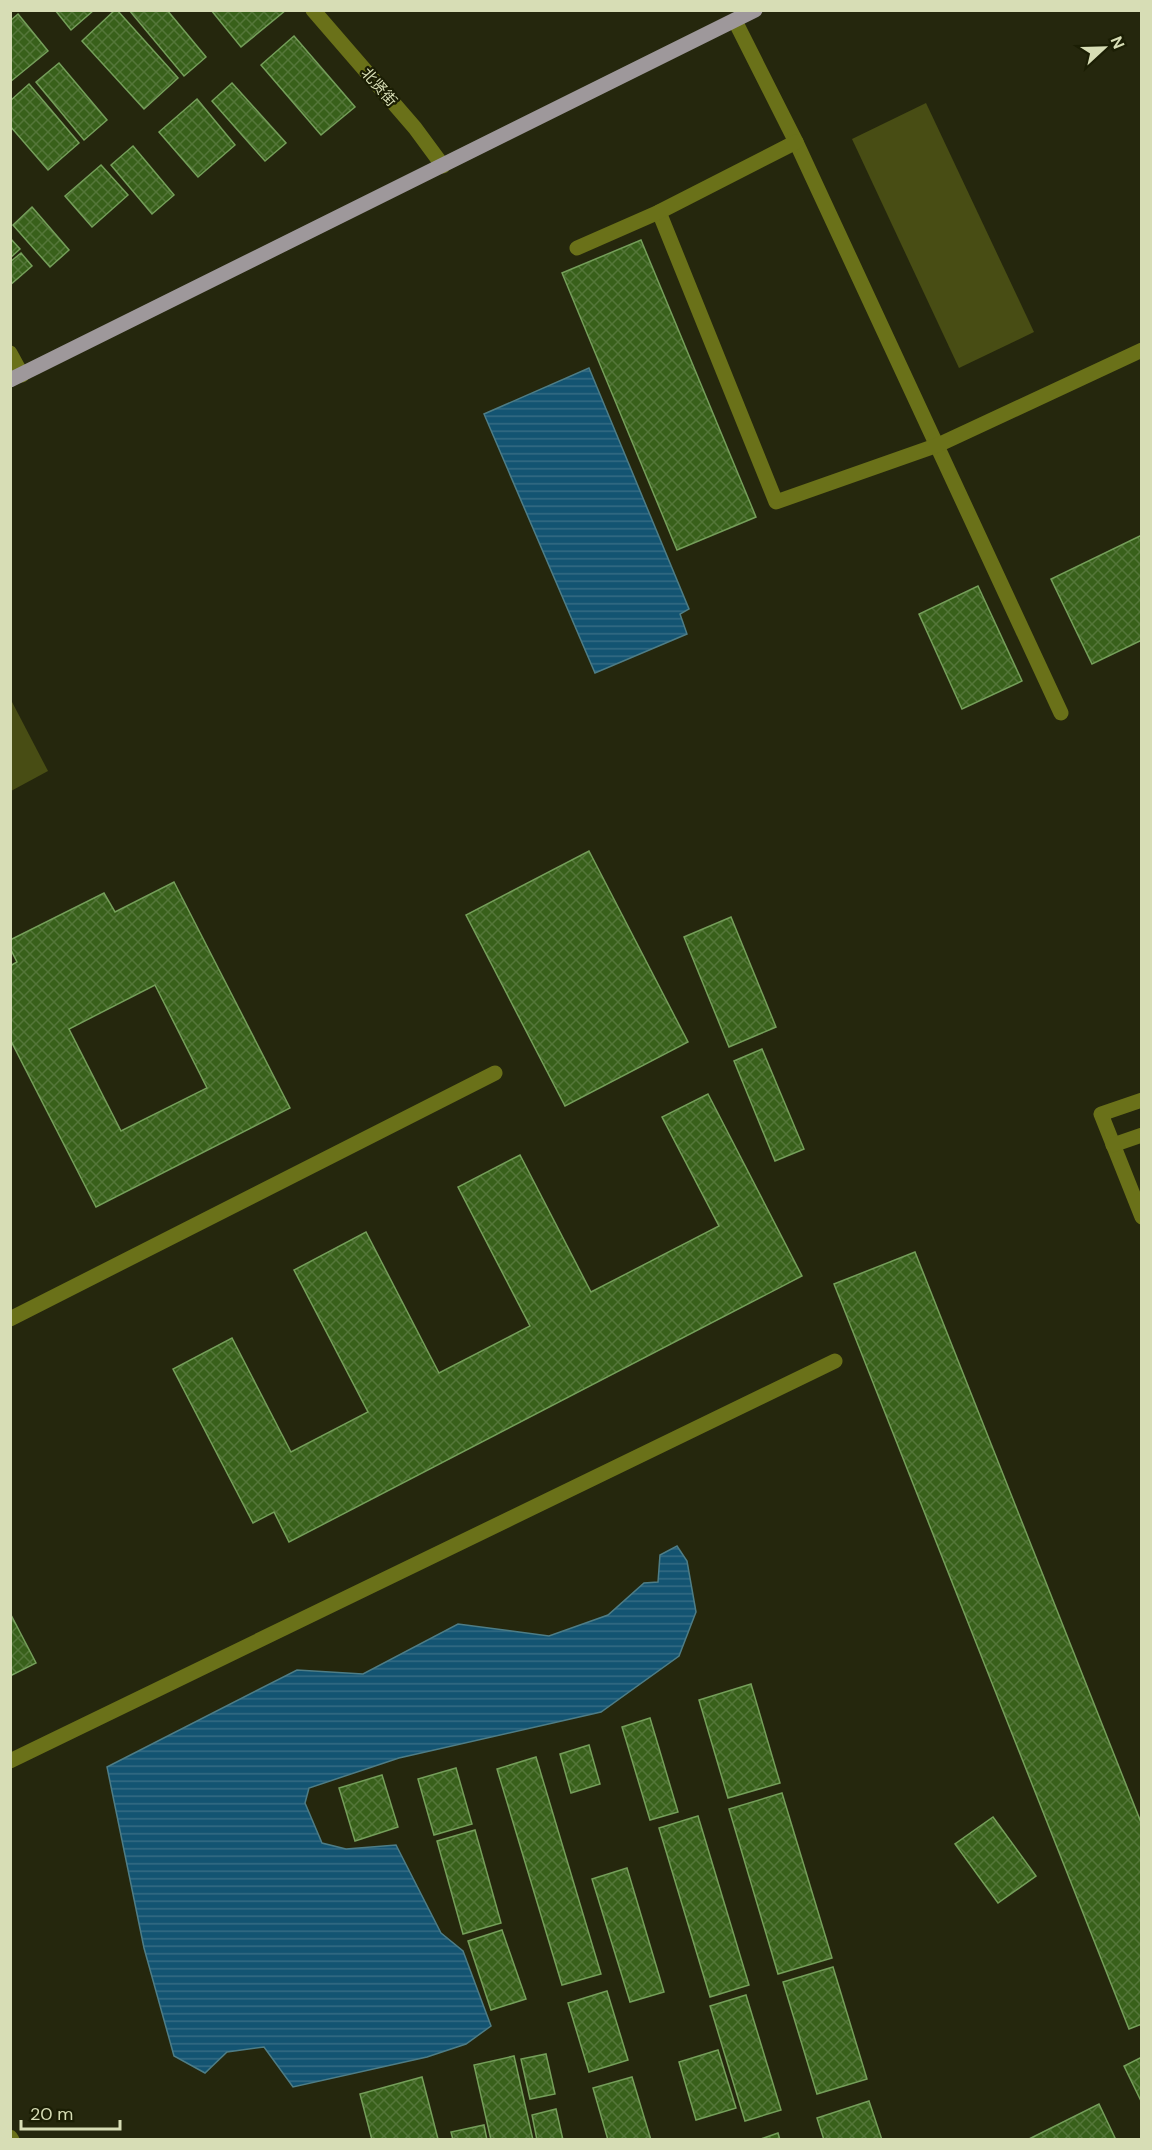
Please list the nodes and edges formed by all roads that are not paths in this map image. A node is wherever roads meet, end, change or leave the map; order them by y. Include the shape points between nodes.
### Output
1 (313, 10) edge
2 (755, 10) edge
3 (735, 21) junction
4 (796, 142) junction
5 (443, 166) junction
6 (659, 212) junction
7 (576, 248) dead end
8 (1142, 350) edge
9 (10, 353) edge
10 (16, 378) edge
11 (938, 445) junction
12 (1061, 713) dead end
13 (495, 1073) dead end
14 (1142, 1100) edge
15 (1142, 1135) edge
16 (1113, 1145) junction
17 (1142, 1217) edge
18 (10, 1319) edge
19 (835, 1361) dead end
20 (10, 1761) edge

1 - 5 street, 北贤街 via 416,128
2 - 3 main road
3 - 4 street
3 - 5 main road
4 - 6 street
4 - 11 street
5 - 10 main road
6 - 7 street
6 - 11 street via 776,502
8 - 11 street
9 - 10 street
11 - 12 street
13 - 18 street
14 - 16 street via 1101,1114
15 - 16 street
16 - 17 street
19 - 20 street

